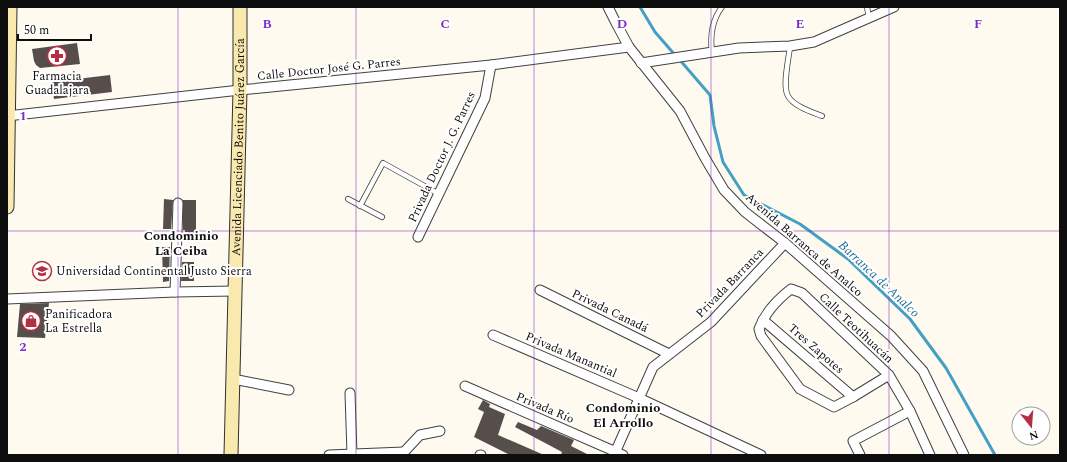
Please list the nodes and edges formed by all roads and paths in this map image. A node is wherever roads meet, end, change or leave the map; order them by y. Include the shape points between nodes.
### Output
1 (10, 7) edge
2 (240, 7) edge
3 (608, 7) edge
4 (722, 7) edge
5 (867, 7) edge
6 (894, 7) edge
7 (872, 17) junction
8 (790, 46) junction
9 (629, 47) junction
10 (710, 53) junction
11 (641, 62) junction
12 (491, 65) junction
13 (240, 90) junction
14 (8, 116) edge
15 (822, 116) dead end
16 (439, 194) junction
17 (348, 199) dead end
18 (178, 203) dead end
19 (360, 206) junction
20 (7, 207) edge
21 (382, 217) dead end
22 (418, 236) dead end
23 (785, 243) junction
24 (540, 290) dead end
25 (235, 291) junction
26 (175, 292) junction
27 (7, 299) edge
28 (763, 320) junction
29 (493, 335) dead end
30 (669, 354) junction
31 (889, 375) junction
32 (233, 379) junction
33 (465, 386) dead end
34 (289, 390) dead end
35 (350, 393) dead end
36 (853, 397) junction
37 (639, 398) junction
38 (910, 411) junction
39 (440, 431) dead end
40 (352, 454) edge
41 (404, 454) edge
42 (617, 454) edge
43 (927, 454) edge
44 (231, 455) edge
45 (329, 455) edge
46 (761, 455) edge
47 (860, 455) edge
48 (964, 455) edge

1 - 14 main road
2 - 13 main road, Avenida Licenciado Benito Juárez García
3 - 9 street, Avenida Barranca de Analco
4 - 10 lane via 716,18
5 - 7 lane
6 - 7 street
7 - 8 street via 814,42
8 - 10 street via 739,48
8 - 15 lane via 786,87 788,96 800,106
9 - 11 street, Avenida Barranca de Analco
9 - 12 street, Calle Doctor José G. Parres
10 - 11 street
11 - 23 street, Avenida Barranca de Analco via 680,111 724,190 745,212
12 - 13 street, Calle Doctor José G. Parres
12 - 16 street, Privada Doctor J. G. Parres via 485,98
13 - 14 street, Calle Doctor José G. Parres
13 - 25 main road, Avenida Licenciado Benito Juárez García
14 - 20 main road
16 - 19 lane via 383,163
16 - 22 street, Privada Doctor J. G. Parres
17 - 19 lane
18 - 26 street
19 - 21 lane
23 - 30 street, Privada Barranca via 711,322
23 - 48 street, Avenida Barranca de Analco via 892,336 923,371
24 - 30 street, Privada Canadá
25 - 26 street
25 - 32 main road, Avenida Licenciado Benito Juárez García
26 - 27 street
28 - 31 street, Calle Teotihuacán via 791,289 802,293
28 - 36 street, Tres Zapotes
28 - 36 street via 759,329 761,336 800,389 834,407
29 - 37 street, Privada Manantial
30 - 37 street, Privada Barranca via 653,367
31 - 36 street
31 - 38 street, Calle Teotihuacán
32 - 34 street
32 - 44 main road, Avenida Licenciado Benito Juárez García
33 - 42 street, Privada Río
35 - 40 street
37 - 42 street, Privada Barranca
37 - 46 street, Privada Manantial
38 - 43 street, Calle Teotihuacán
38 - 47 street via 853,441
39 - 41 street via 420,435
40 - 41 street
40 - 45 street

